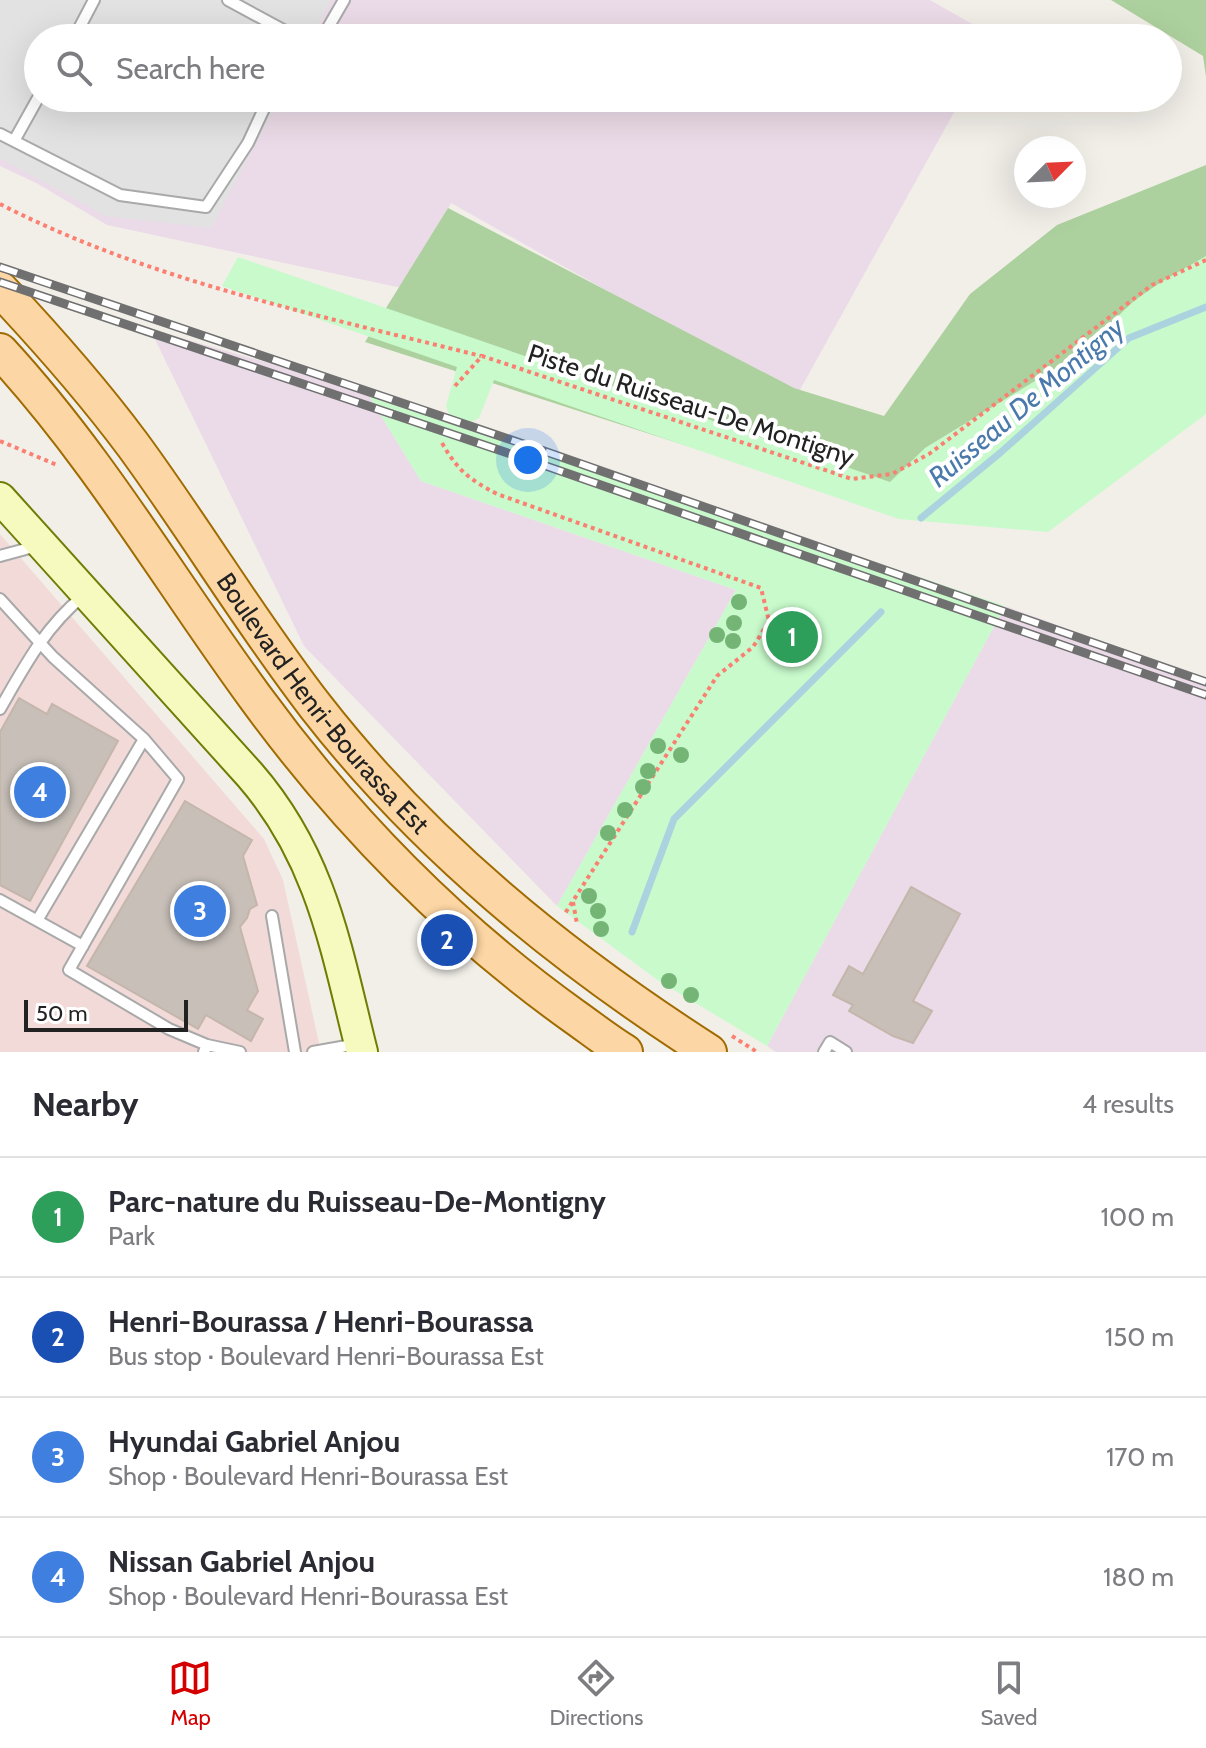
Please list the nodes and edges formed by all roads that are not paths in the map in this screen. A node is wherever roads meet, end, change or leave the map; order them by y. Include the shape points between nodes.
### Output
1 (94, 0) edge
2 (228, 0) edge
3 (344, 0) edge
4 (81, 24) edge
5 (272, 24) edge
6 (330, 24) edge
7 (30, 112) edge
8 (262, 112) edge
9 (0, 134) edge
10 (14, 141) junction
11 (0, 289) edge
12 (0, 351) edge
13 (0, 498) edge
14 (42, 545) junction
15 (0, 556) edge
16 (86, 593) junction
17 (0, 599) edge
18 (40, 640) junction
19 (0, 709) edge
20 (144, 739) junction
21 (0, 900) edge
22 (272, 916) dead end
23 (38, 919) junction
24 (83, 946) junction
25 (205, 1048) edge
26 (361, 1048) edge
27 (621, 1051) edge
28 (240, 1052) edge
29 (295, 1052) edge
30 (313, 1052) edge
31 (709, 1052) edge
32 (824, 1052) edge
33 (846, 1052) edge

1 - 4 lane
2 - 5 lane
3 - 6 lane
7 - 10 lane
8 - 10 lane via 206,207 120,195
9 - 10 lane
11 - 31 main road, Boulevard Henri-Bourassa Est via 97,398 294,677 369,770 461,863 548,940
12 - 27 main road, Boulevard Henri-Bourassa Est via 100,472 256,699 329,791 477,941
13 - 14 street
14 - 15 lane
14 - 16 street
16 - 18 lane
16 - 26 street via 284,818 326,910
17 - 18 lane
18 - 19 lane
18 - 20 lane
20 - 23 lane
20 - 24 lane via 178,779
21 - 23 lane
22 - 29 lane
23 - 24 lane
24 - 25 lane via 69,970
25 - 28 lane
26 - 30 lane
32 - 33 lane via 830,1042

